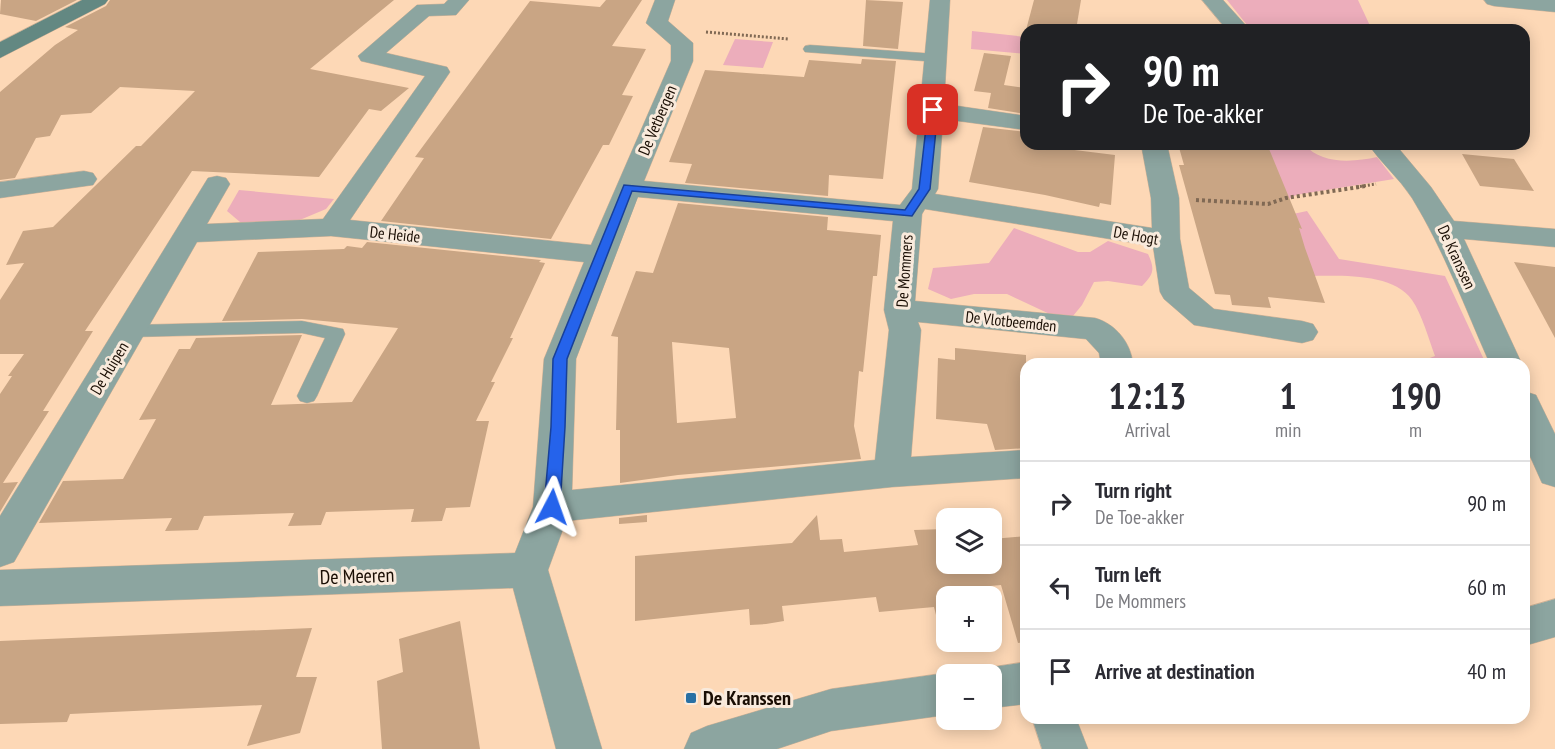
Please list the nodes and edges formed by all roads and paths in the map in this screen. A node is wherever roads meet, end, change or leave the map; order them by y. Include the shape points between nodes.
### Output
1 (98, 0) edge
2 (459, 0) edge
3 (940, 0) edge
4 (1212, 0) edge
5 (1494, 0) edge
6 (1555, 6) edge
7 (664, 18) edge
8 (1234, 24) edge
9 (810, 49) joint
10 (0, 51) edge
11 (936, 58) junction
12 (933, 110) junction
13 (1020, 122) edge
14 (1155, 150) edge
15 (1398, 156) edge
16 (84, 179) dead end
17 (217, 184) dead end
18 (628, 188) junction
19 (0, 190) edge
20 (1165, 198) junction
21 (913, 207) junction
22 (331, 227) junction
23 (1445, 229) junction
24 (188, 234) junction
25 (1555, 238) edge
26 (1166, 239) junction
27 (602, 255) junction
28 (899, 310) junction
29 (130, 331) junction
30 (1302, 332) dead end
31 (1116, 357) edge
32 (1503, 358) edge
33 (307, 396) dead end
34 (1530, 417) edge
35 (1020, 464) edge
36 (892, 473) junction
37 (1555, 473) edge
38 (552, 507) junction
39 (0, 550) edge
40 (528, 570) junction
41 (0, 588) edge
42 (1555, 618) edge
43 (1530, 625) edge
44 (1020, 684) edge
45 (1002, 687) edge
46 (936, 695) edge
47 (1056, 724) edge
48 (579, 749) edge
49 (707, 749) edge
50 (1065, 749) edge

1 - 10 main road
2 - 22 street via 448,11 424,9 369,56 439,72
3 - 11 street, De Mommers
4 - 8 street
5 - 6 street
7 - 9 path via 708,32 812,41
7 - 18 street, De Vetbergen via 682,43 682,61
9 - 11 lane
11 - 12 street, De Mommers
12 - 13 street
12 - 21 street, De Mommers via 925,189
14 - 20 street
15 - 20 path via 1268,204
15 - 23 street, De Kranssen
16 - 19 street
17 - 24 street, De Huipen
18 - 21 street, De Hogt
18 - 27 street, De Vetbergen
20 - 26 street
21 - 26 street, De Hogt
21 - 28 street, De Mommers
22 - 24 street, De Heide
22 - 27 street, De Heide
23 - 25 street
23 - 32 street, De Kranssen
24 - 29 street, De Huipen
26 - 30 street, De Hogt via 1175,292 1205,318
27 - 38 street, De Vetbergen via 560,359
28 - 31 street, De Vlotbeemden via 1095,329
28 - 36 street, De Mommers via 905,330
29 - 33 lane via 302,327 336,334
29 - 39 street, De Huipen
34 - 37 street
35 - 36 street
36 - 38 street
38 - 40 street, De Vetbergen
40 - 41 street, De Meeren
40 - 48 street
42 - 43 street
44 - 45 street
46 - 49 street via 831,710
47 - 50 street

